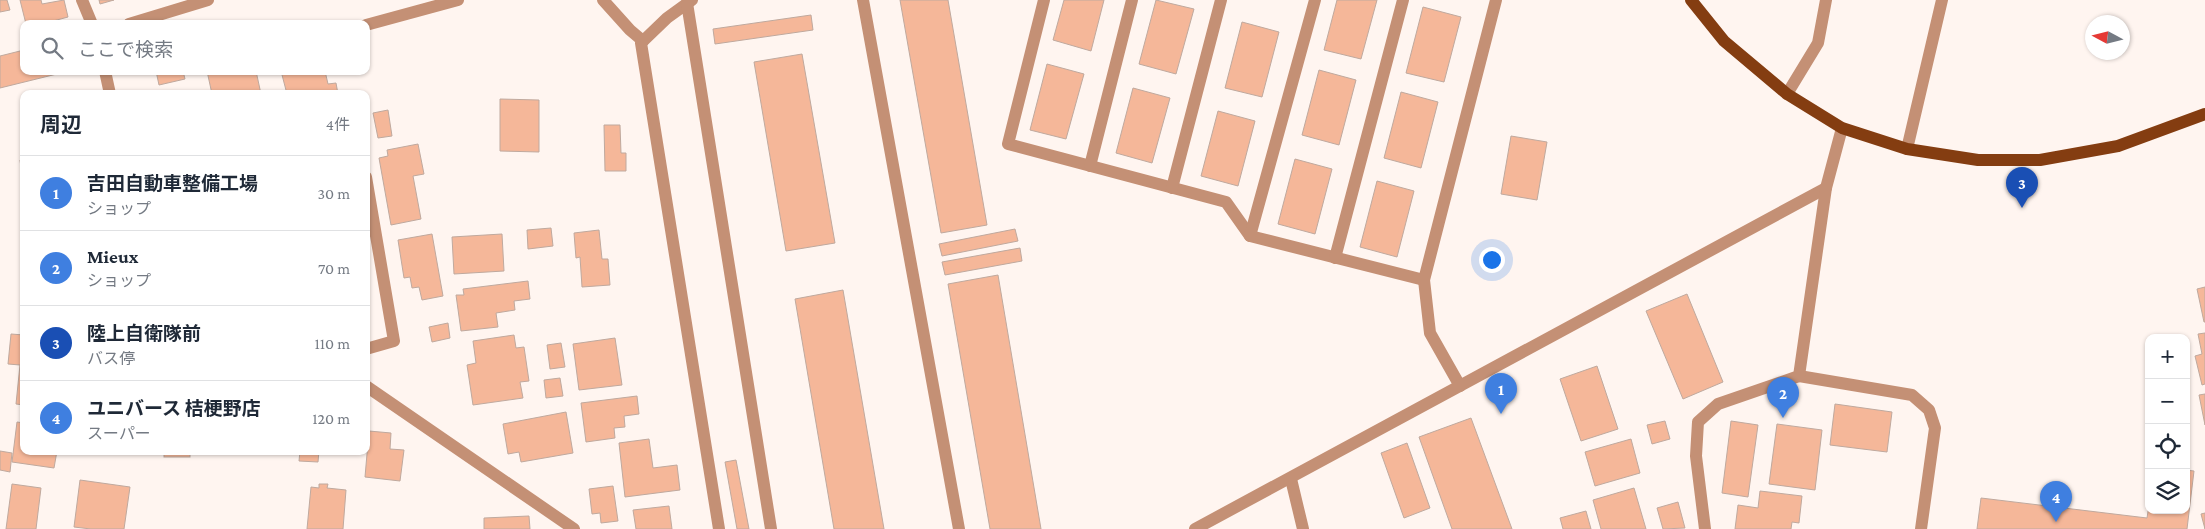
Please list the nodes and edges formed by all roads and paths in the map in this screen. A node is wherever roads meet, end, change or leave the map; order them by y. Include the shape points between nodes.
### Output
1 (82, 0) edge
2 (208, 0) edge
3 (458, 0) edge
4 (603, 0) edge
5 (863, 0) edge
6 (1044, 0) edge
7 (1132, 0) edge
8 (1221, 0) edge
9 (1315, 0) edge
10 (1404, 0) edge
11 (1496, 0) edge
12 (1691, 0) edge
13 (1826, 0) edge
14 (1942, 0) edge
15 (689, 2) edge
16 (90, 20) edge
17 (142, 20) edge
18 (370, 24) edge
19 (644, 41) junction
20 (106, 75) edge
21 (109, 90) edge
22 (1786, 94) junction
23 (2204, 119) edge
24 (1842, 128) junction
25 (1907, 149) junction
26 (1090, 166) junction
27 (1172, 188) junction
28 (1826, 188) junction
29 (370, 200) edge
30 (1250, 236) junction
31 (1335, 258) junction
32 (1424, 280) junction
33 (370, 348) edge
34 (1799, 376) junction
35 (1460, 386) junction
36 (370, 389) edge
37 (1291, 479) junction
38 (574, 529) edge
39 (718, 529) edge
40 (771, 529) edge
41 (958, 529) edge
42 (1194, 529) edge
43 (1303, 529) edge
44 (1706, 529) edge
45 (1921, 529) edge

1 - 16 street
2 - 17 street
3 - 18 street
4 - 19 street
5 - 41 street
6 - 26 street via 1008,144
7 - 26 street
8 - 27 street
9 - 30 street
10 - 31 street
11 - 32 street
12 - 22 main road via 1724,41
13 - 22 street via 1818,43
14 - 25 street
15 - 19 street
15 - 40 street
19 - 39 street via 641,43 646,80
20 - 21 street
22 - 24 main road
23 - 25 main road via 2118,146 2040,160 1978,160
24 - 25 main road
24 - 28 street
26 - 27 street
27 - 30 street via 1226,202
28 - 34 street
28 - 35 street
29 - 33 street via 394,341
30 - 31 street
31 - 32 street
32 - 35 street via 1430,333
34 - 44 street via 1718,404 1698,422 1696,456
34 - 45 street via 1912,395 1929,410 1935,428
35 - 37 street
36 - 38 street
37 - 42 street
37 - 43 street

